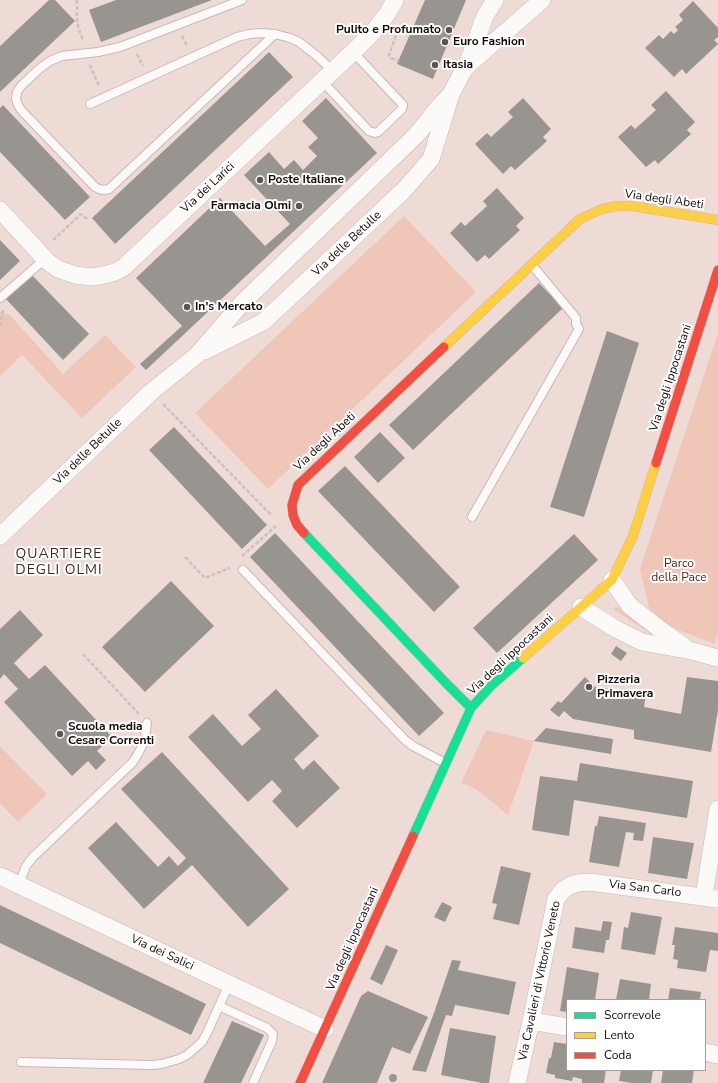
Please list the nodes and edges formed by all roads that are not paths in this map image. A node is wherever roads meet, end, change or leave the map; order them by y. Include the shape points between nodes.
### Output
1 (242, 0) edge
2 (395, 0) edge
3 (495, 0) edge
4 (542, 0) edge
5 (275, 34) junction
6 (353, 52) junction
7 (468, 65) junction
8 (328, 76) junction
9 (451, 94) junction
10 (90, 104) dead end
11 (0, 210) edge
12 (718, 220) edge
13 (45, 259) junction
14 (531, 265) junction
15 (718, 270) edge
16 (0, 298) edge
17 (197, 355) junction
18 (472, 517) dead end
19 (0, 536) edge
20 (243, 570) dead end
21 (612, 580) junction
22 (581, 607) junction
23 (692, 651) junction
24 (718, 658) edge
25 (472, 708) junction
26 (147, 723) road end
27 (446, 764) junction
28 (718, 809) edge
29 (0, 876) edge
30 (18, 884) junction
31 (571, 885) joint
32 (711, 898) edge
33 (229, 984) junction
34 (219, 1006) junction
35 (531, 1021) junction
36 (566, 1027) edge
37 (325, 1028) junction
38 (706, 1052) edge
39 (718, 1055) edge
40 (22, 1062) dead end
41 (253, 1083) edge
42 (300, 1083) edge
43 (517, 1083) edge

1 - 5 lane via 109,50 62,56 50,61 20,86 16,99 18,105 95,187 99,190 109,189
2 - 6 street, Via dei Larici via 374,31
3 - 7 street, Via delle Betulle via 485,16
4 - 7 street, Via delle Betulle
5 - 8 lane via 299,42 317,56
5 - 10 lane via 260,33 237,37
6 - 8 street, Via dei Larici
6 - 8 lane via 403,105 378,132 369,131
7 - 9 street, Via delle Betulle
8 - 13 street, Via dei Larici via 121,269 96,277 75,275 58,269
9 - 17 street, Via delle Betulle via 419,132 243,302
9 - 17 street, Via delle Betulle via 431,159 403,191 262,322
11 - 13 street, Via dei Larici
12 - 14 street, Via degli Abeti via 632,206 602,209 580,219
13 - 16 lane
14 - 18 lane via 576,318 579,329
14 - 25 street, Via degli Abeti via 302,480 292,500 295,521 303,532
15 - 21 street, Via degli Ippocastani via 633,536
17 - 19 street, Via delle Betulle via 151,392
20 - 27 lane via 405,740
21 - 22 street, Via degli Ippocastani
21 - 23 street via 630,606
22 - 23 street via 642,642
22 - 25 street, Via degli Ippocastani via 492,685
23 - 24 street
25 - 27 street, Via degli Ippocastani
26 - 30 lane via 143,742 133,762 33,857
27 - 37 street, Via degli Ippocastani
28 - 32 street
29 - 30 street, Via dei Salici
30 - 33 street, Via dei Salici
31 - 32 street, Via San Carlo via 590,882
31 - 35 street, Via Cavalieri di Vittorio Veneto via 556,899
33 - 34 lane
33 - 37 street, Via dei Salici
34 - 40 lane via 202,1042 187,1055 172,1062 142,1065
34 - 41 lane via 267,1028 273,1034
35 - 36 street
35 - 43 street, Via Cavalieri di Vittorio Veneto
37 - 42 street, Via degli Ippocastani
38 - 39 street

